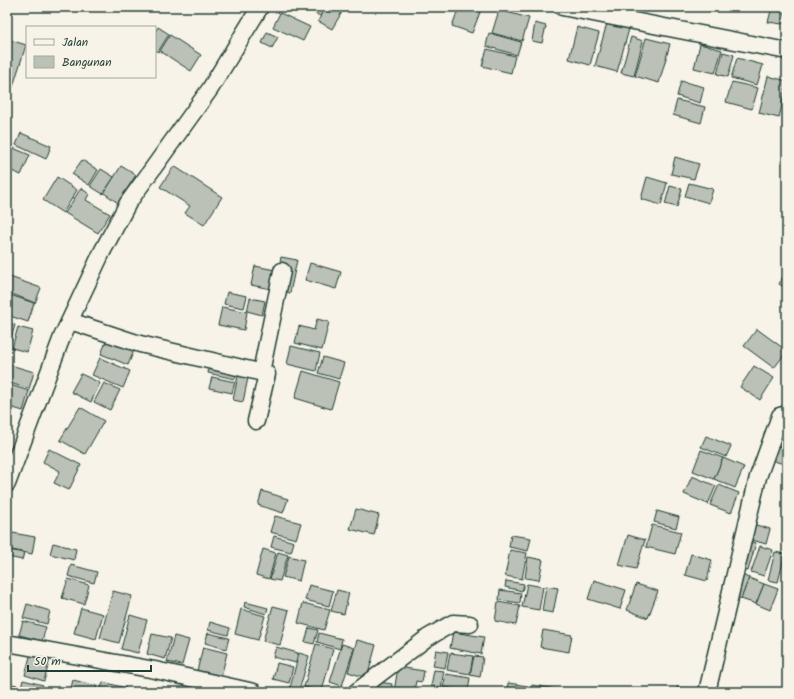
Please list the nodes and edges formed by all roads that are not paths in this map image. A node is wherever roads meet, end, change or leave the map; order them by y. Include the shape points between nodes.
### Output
1 (260, 7) edge
2 (562, 7) edge
3 (787, 51) edge
4 (282, 271) dead end
5 (70, 321) junction
6 (261, 372) junction
7 (787, 414) edge
8 (256, 421) dead end
9 (7, 484) edge
10 (470, 624) dead end
11 (7, 643) edge
12 (254, 692) edge
13 (356, 692) edge
14 (707, 692) edge

1 - 5 street via 210,90 128,203
2 - 3 street
4 - 6 street
5 - 6 street via 140,344
5 - 9 street
6 - 8 street via 267,374
7 - 14 street via 780,416 758,477
10 - 13 street via 453,623 427,638
11 - 12 street via 155,670

